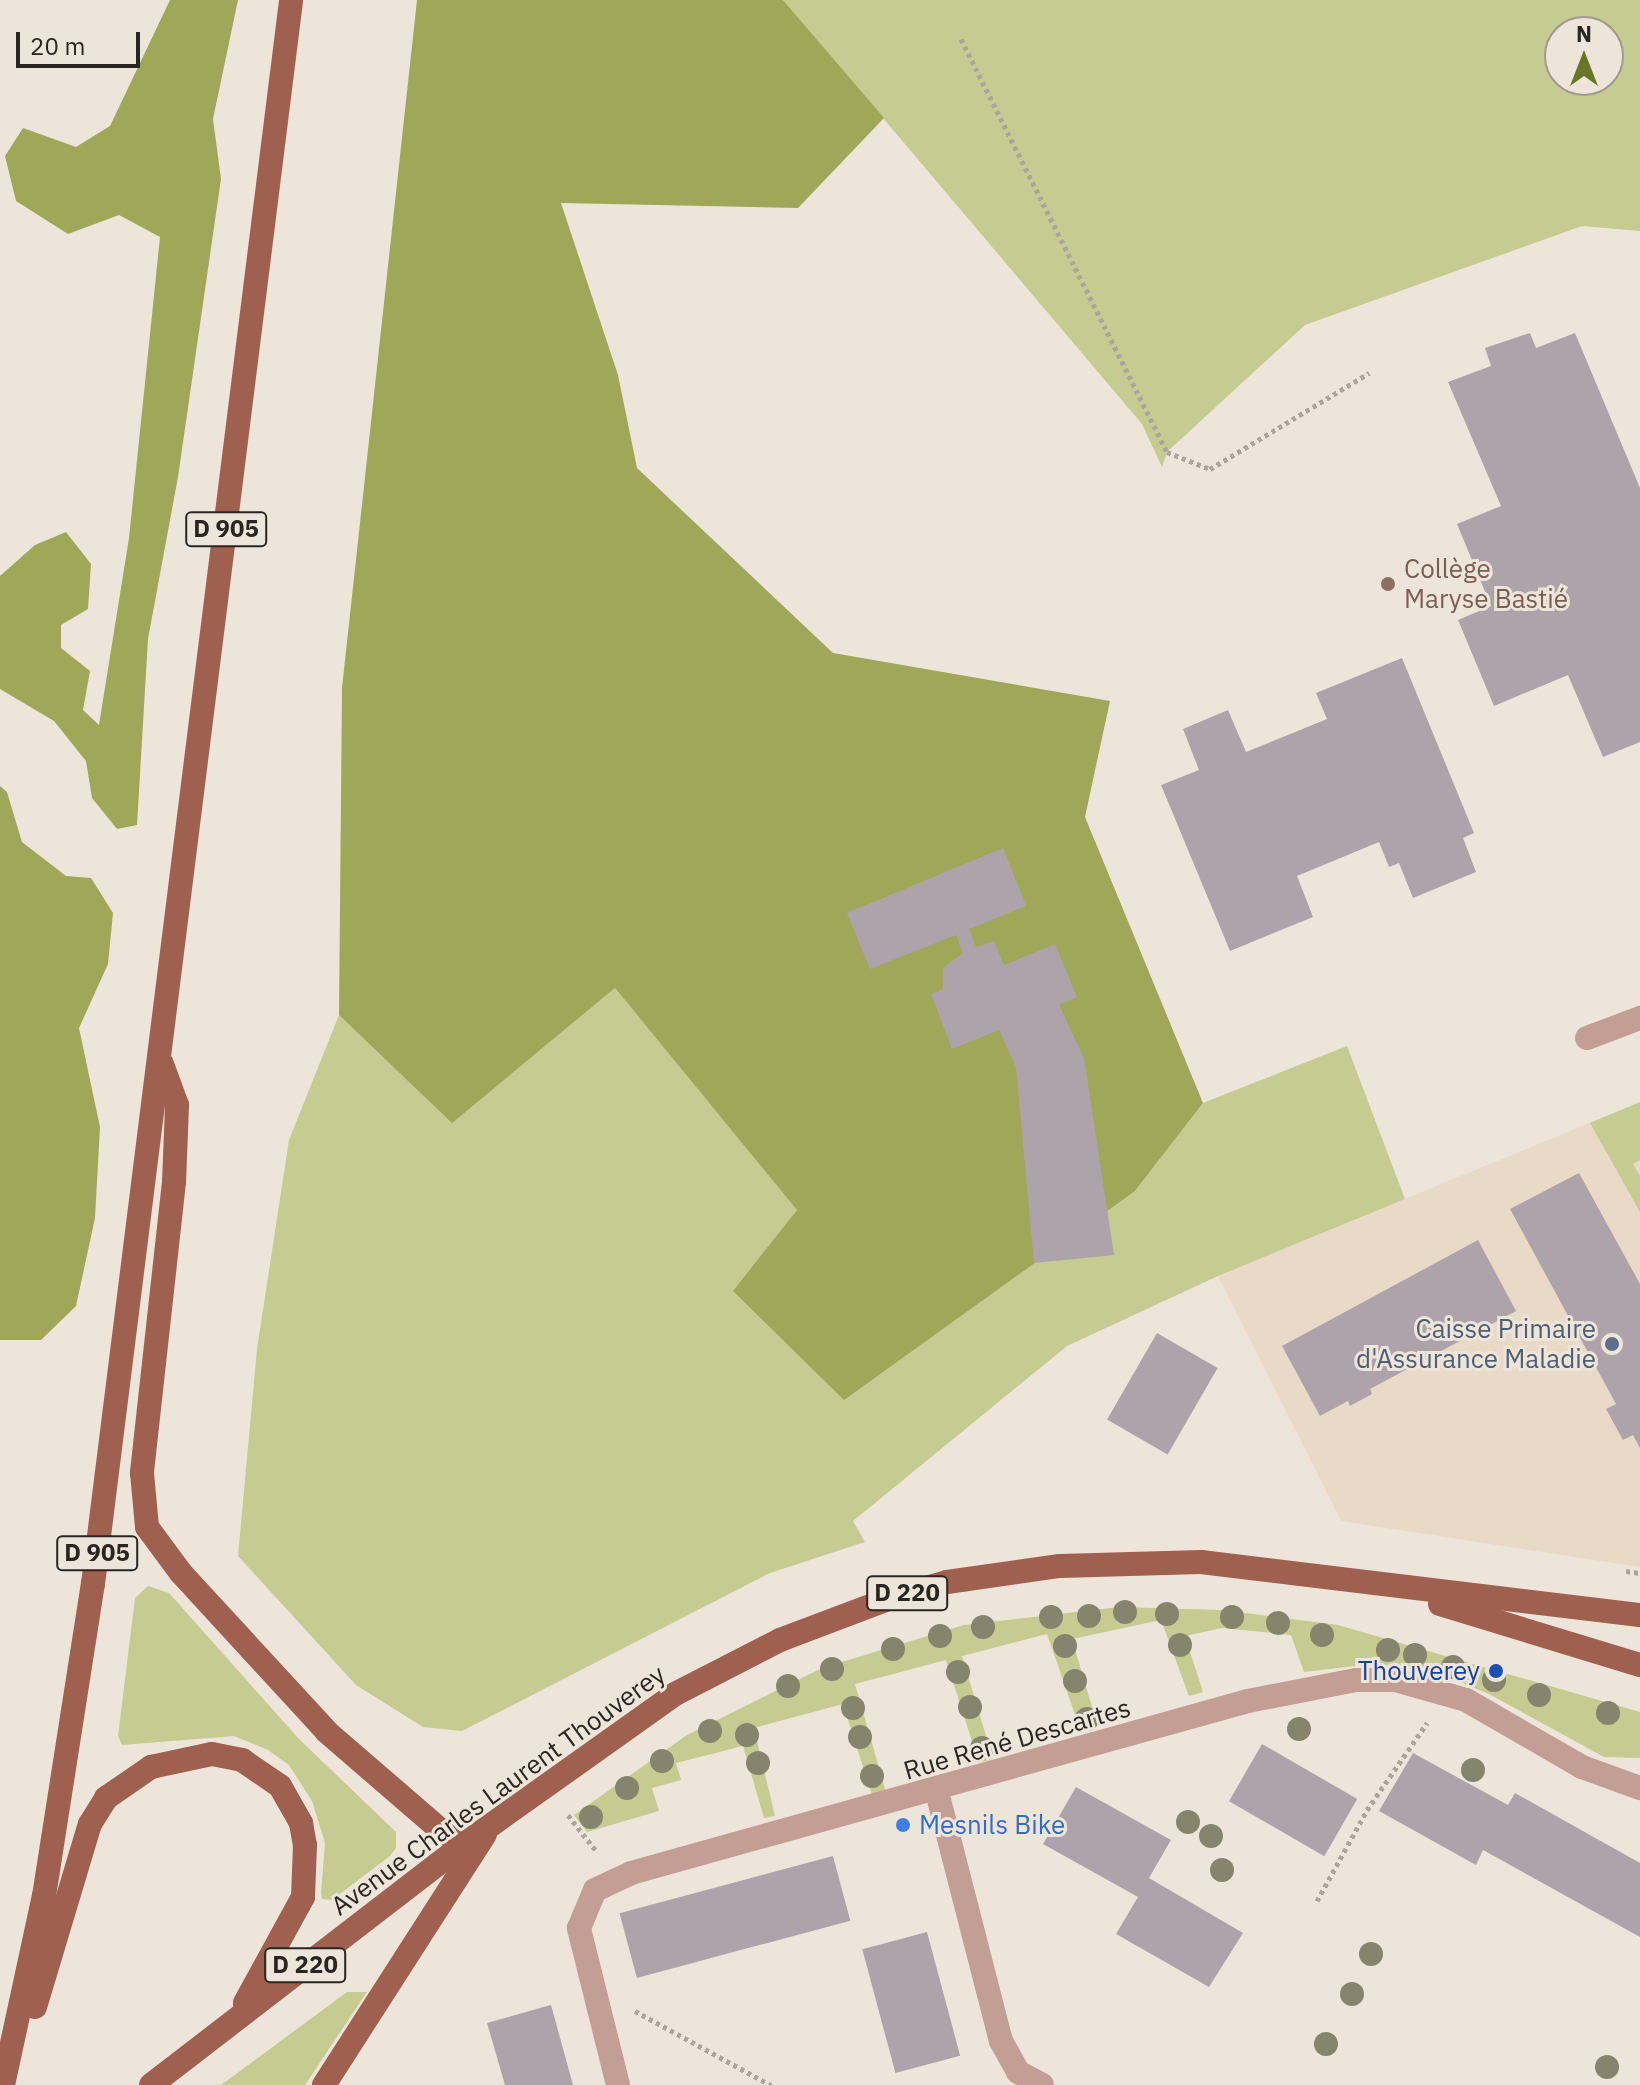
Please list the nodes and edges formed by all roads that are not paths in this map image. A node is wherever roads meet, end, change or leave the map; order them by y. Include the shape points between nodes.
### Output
1 (291, 0) edge
2 (1640, 1018) edge
3 (1587, 1038) dead end
4 (160, 1059) junction
5 (1384, 1586) junction
6 (1640, 1615) edge
7 (1640, 1665) edge
8 (1640, 1788) edge
9 (937, 1792) junction
10 (490, 1826) junction
11 (460, 1847) junction
12 (238, 2016) junction
13 (19, 2041) junction
14 (3, 2085) edge
15 (12, 2085) edge
16 (151, 2085) edge
17 (324, 2085) edge
18 (618, 2085) edge
19 (1042, 2085) edge

1 - 4 main road, D 905
2 - 3 street
4 - 11 main road, D 905 via 177,1105 174,1182 142,1473 147,1527 181,1573 327,1732
4 - 13 main road, D 905 via 93,1584
5 - 6 main road, Avenue Charles Laurent Thouverey
5 - 7 main road, Avenue Charles Laurent Thouverey
5 - 10 main road, Avenue Charles Laurent Thouverey / D 220 via 1201,1562 1060,1566 947,1582 848,1612 744,1656 611,1736
8 - 9 street, Rue René Descartes via 1582,1767 1466,1700 1395,1680 1356,1680 1248,1701
9 - 18 street, Rue René Descartes via 631,1873 595,1890 579,1928 581,1952
9 - 19 street via 1001,2041 1018,2072
10 - 11 main road, Avenue Charles Laurent Thouverey / D 220
10 - 17 main road
11 - 12 main road, Avenue Charles Laurent Thouverey / D 220
12 - 13 main road via 303,1897 307,1869 301,1823 291,1802 263,1772 242,1760 183,1757 125,1780 90,1824
12 - 16 main road, Avenue Charles Laurent Thouverey / D 220
13 - 14 main road, D 905
13 - 15 main road

